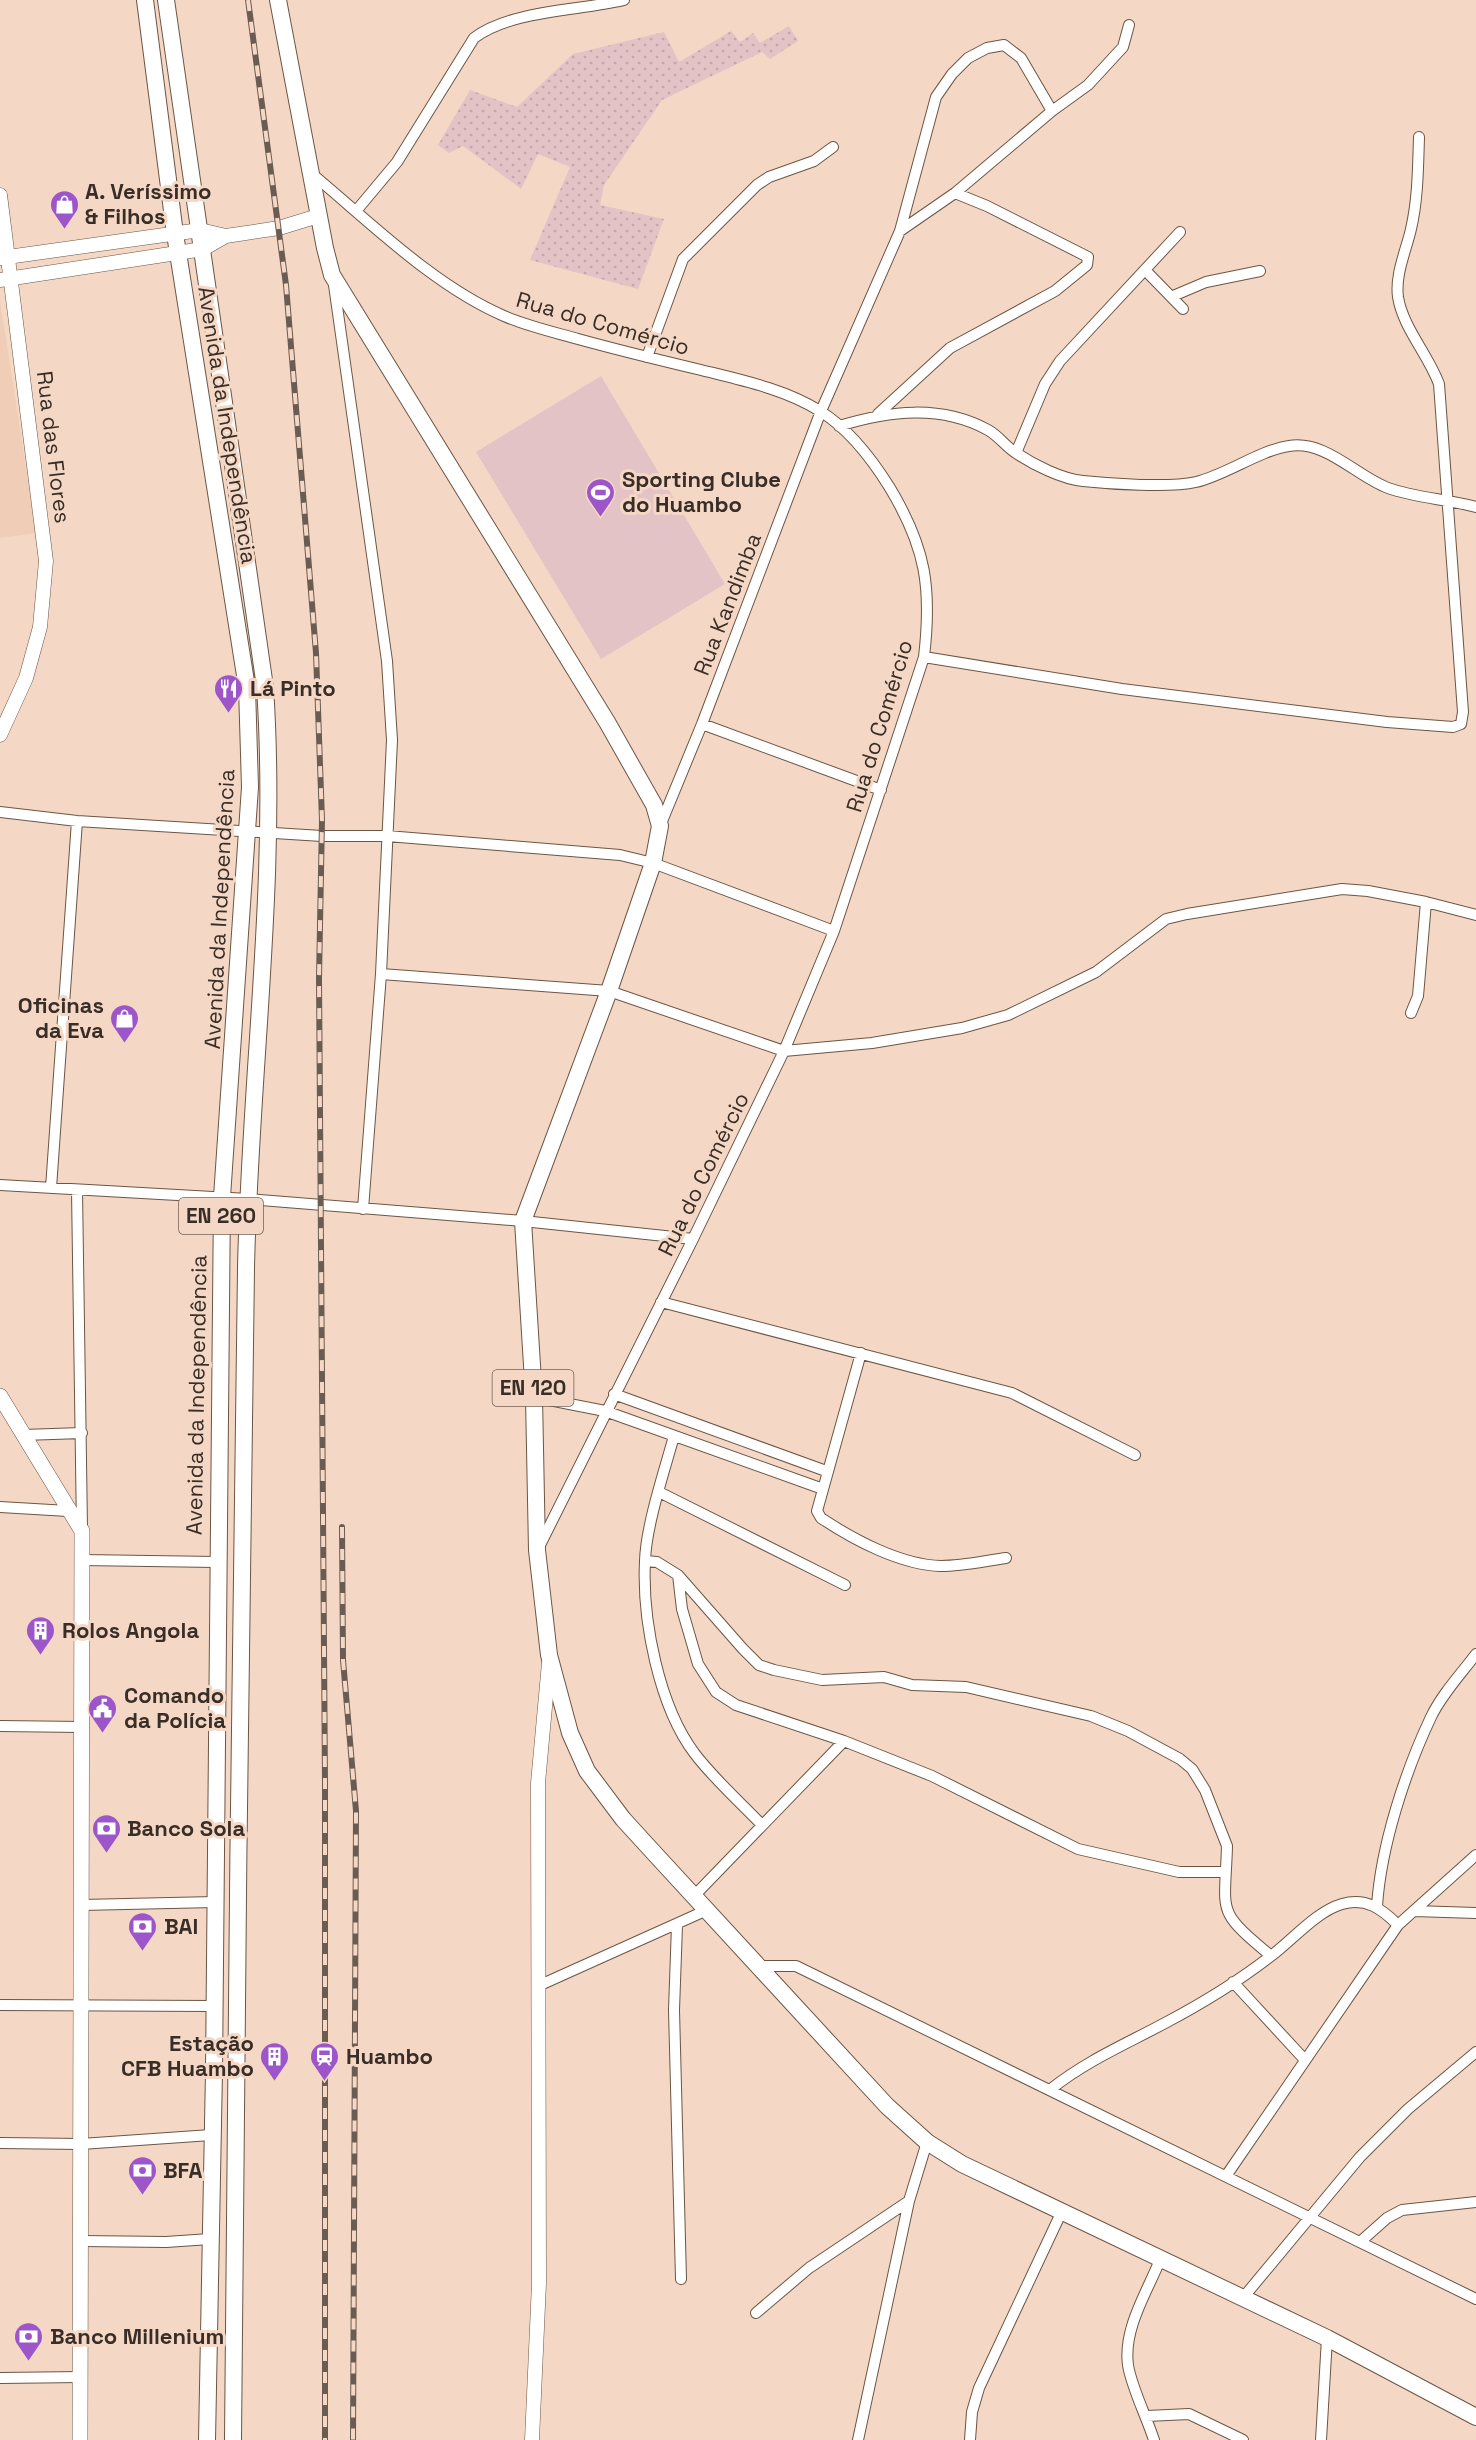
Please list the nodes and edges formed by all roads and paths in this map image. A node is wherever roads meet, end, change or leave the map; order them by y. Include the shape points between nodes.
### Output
1 (146, 0) edge
2 (166, 0) edge
3 (278, 0) edge
4 (624, 0) edge
5 (1129, 25) dead end
6 (179, 89) junction
7 (157, 91) junction
8 (1052, 111) junction
9 (1419, 137) dead end
10 (833, 147) dead end
11 (311, 173) junction
12 (955, 193) junction
13 (0, 195) edge
14 (356, 210) junction
15 (318, 216) junction
16 (200, 230) junction
17 (900, 231) junction
18 (1180, 232) dead end
19 (175, 234) junction
20 (226, 236) junction
21 (202, 249) junction
22 (178, 253) junction
23 (4, 258) edge
24 (1145, 270) junction
25 (1260, 271) dead end
26 (332, 275) junction
27 (6, 279) edge
28 (1173, 296) junction
29 (1184, 309) dead end
30 (647, 357) junction
31 (821, 411) junction
32 (877, 415) junction
33 (839, 426) junction
34 (1016, 453) junction
35 (1449, 499) junction
36 (1476, 507) edge
37 (924, 657) junction
38 (702, 724) junction
39 (0, 735) edge
40 (881, 790) junction
41 (0, 812) edge
42 (77, 821) junction
43 (660, 826) junction
44 (246, 832) junction
45 (269, 832) junction
46 (387, 836) junction
47 (653, 863) junction
48 (1425, 902) junction
49 (1476, 915) edge
50 (834, 931) junction
51 (381, 974) junction
52 (609, 991) junction
53 (1411, 1013) dead end
54 (236, 1022) junction
55 (259, 1022) junction
56 (784, 1050) junction
57 (0, 1185) edge
58 (51, 1188) junction
59 (77, 1190) junction
60 (222, 1197) junction
61 (248, 1199) junction
62 (363, 1209) junction
63 (523, 1221) junction
64 (693, 1239) junction
65 (662, 1302) junction
66 (218, 1350) junction
67 (244, 1351) junction
68 (861, 1353) junction
69 (218, 1373) junction
70 (244, 1373) junction
71 (614, 1394) junction
72 (0, 1396) edge
73 (534, 1397) junction
74 (605, 1412) junction
75 (82, 1433) junction
76 (23, 1435) junction
77 (674, 1436) junction
78 (1135, 1455) dead end
79 (826, 1472) junction
80 (822, 1489) junction
81 (659, 1492) junction
82 (0, 1507) edge
83 (68, 1511) junction
84 (82, 1531) junction
85 (537, 1550) junction
86 (1006, 1558) dead end
87 (82, 1560) junction
88 (645, 1561) junction
89 (216, 1562) junction
90 (678, 1575) junction
91 (845, 1585) dead end
92 (1476, 1654) edge
93 (549, 1655) junction
94 (238, 1722) junction
95 (216, 1724) junction
96 (0, 1726) edge
97 (82, 1727) junction
98 (844, 1741) junction
99 (761, 1824) junction
100 (1476, 1855) edge
101 (1224, 1872) junction
102 (694, 1896) junction
103 (215, 1902) junction
104 (81, 1905) junction
105 (1377, 1906) junction
106 (707, 1910) junction
107 (1414, 1911) junction
108 (1476, 1913) edge
109 (677, 1925) junction
110 (1398, 1925) junction
111 (1271, 1956) junction
112 (757, 1966) junction
113 (1233, 1982) junction
114 (538, 1986) junction
115 (0, 2005) edge
116 (81, 2006) junction
117 (213, 2006) junction
118 (1476, 2052) edge
119 (1305, 2060) junction
120 (213, 2071) junction
121 (237, 2071) junction
122 (1051, 2088) junction
123 (211, 2135) junction
124 (927, 2142) junction
125 (0, 2143) edge
126 (81, 2144) junction
127 (1226, 2176) junction
128 (909, 2201) junction
129 (1476, 2202) edge
130 (1062, 2211) junction
131 (1309, 2216) junction
132 (210, 2239) junction
133 (81, 2241) junction
134 (1360, 2242) junction
135 (1160, 2260) junction
136 (681, 2279) dead end
137 (1242, 2299) junction
138 (1476, 2299) edge
139 (756, 2313) dead end
140 (1327, 2338) junction
141 (234, 2355) junction
142 (208, 2356) junction
143 (81, 2377) junction
144 (0, 2378) edge
145 (1147, 2416) junction
146 (1476, 2417) edge
147 (80, 2440) edge
148 (207, 2440) edge
149 (233, 2440) edge
150 (532, 2440) edge
151 (858, 2440) edge
152 (970, 2440) edge
153 (1154, 2440) edge
154 (1244, 2440) edge
155 (1321, 2440) edge

1 - 7 main road, Avenida da Independência / EN 260
2 - 6 main road, Avenida da Independência / EN 260
3 - 11 main road
4 - 14 street via 511,21 488,28 474,38 397,162
5 - 8 street via 1123,47 1101,72
6 - 7 main road
6 - 16 main road, Avenida da Independência / EN 260
7 - 19 main road, Avenida da Independência / EN 260
8 - 12 street
8 - 17 street, Rua Kandimba via 1015,51 1004,45 968,58 936,97
9 - 35 street via 1415,204 1398,296 1403,317 1439,384
10 - 30 street via 814,161 757,185 683,259
11 - 14 street, Rua do Comércio
11 - 15 main road
12 - 17 street
12 - 32 street via 1088,257 1087,265 1055,291 951,348
13 - 23 street, Rua das Flores
14 - 30 street, Rua do Comércio via 443,280 504,316
15 - 20 street via 279,228
15 - 26 main road
16 - 19 street
16 - 20 street
16 - 21 main road, Avenida da Independência / EN 260
17 - 31 street, Rua Kandimba
18 - 24 street
19 - 22 main road, Avenida da Independência / EN 260
19 - 23 street
20 - 21 street
21 - 22 street
21 - 45 main road, Avenida da Independência / EN 260 via 265,687
22 - 27 street
22 - 44 main road, Avenida da Independência / EN 260 via 247,688 251,747
23 - 27 street, Rua das Flores
24 - 28 street
24 - 34 street via 1060,361
25 - 28 street via 1206,282
26 - 43 main road via 607,722 654,805
26 - 46 street via 387,661 392,740
27 - 39 street, Rua das Flores via 46,561 40,627 26,678
28 - 29 street
30 - 31 street, Rua do Comércio via 734,378
31 - 33 street, Rua do Comércio
31 - 38 street, Rua Kandimba
32 - 33 street
32 - 34 street via 927,412 954,416 990,431
33 - 37 street, Rua do Comércio via 881,473 913,532 928,592
34 - 35 street via 1081,481 1177,483 1196,482 1289,446 1306,447 1327,453 1387,488
35 - 36 street
35 - 37 street via 1463,712 1461,724 1453,728 1122,689
37 - 40 street, Rua do Comércio
38 - 40 street
38 - 43 street, Rua Kandimba
40 - 50 street, Rua do Comércio
41 - 42 street
42 - 44 street
42 - 58 street
43 - 47 main road, EN 120
44 - 45 street
44 - 54 main road, Avenida da Independência / EN 260
45 - 46 street
45 - 55 main road, Avenida da Independência / EN 260
46 - 47 street via 620,855
46 - 51 street
47 - 50 street
47 - 52 main road, EN 120
48 - 49 street
48 - 53 street via 1418,996
48 - 56 street via 1342,889 1167,919 1096,972 1008,1015 962,1028 872,1043
50 - 56 street, Rua do Comércio
51 - 52 street
51 - 62 street
52 - 56 street
52 - 63 main road, EN 120
54 - 55 main road
54 - 60 main road, Avenida da Independência / EN 260
55 - 61 main road, Avenida da Independência / EN 260
56 - 64 street, Rua do Comércio
57 - 58 street
58 - 59 street
59 - 60 street
59 - 75 street
60 - 61 street
60 - 66 main road, Avenida da Independência / EN 260
61 - 62 street
61 - 67 main road, Avenida da Independência / EN 260
62 - 63 street
63 - 64 street
63 - 73 main road, EN 120
64 - 65 street, Rua do Comércio
65 - 68 street
65 - 71 street, Rua do Comércio
66 - 67 main road
66 - 69 main road, Avenida da Independência / EN 260
67 - 70 main road, Avenida da Independência / EN 260
68 - 78 street via 1012,1393
68 - 79 street
69 - 70 main road
69 - 89 main road, Avenida da Independência / EN 260
70 - 94 main road, Avenida da Independência / EN 260
71 - 74 street, Rua do Comércio
71 - 79 street
72 - 76 main road
73 - 74 street
73 - 85 main road, EN 120
74 - 77 street
74 - 85 street, Rua do Comércio
75 - 76 street
75 - 84 street
76 - 83 main road
77 - 80 street
77 - 81 street
79 - 80 street
80 - 86 street via 817,1511 821,1518 905,1559 939,1566
81 - 88 street
81 - 91 street
82 - 83 street
83 - 84 main road
84 - 87 main road
85 - 93 main road, EN 120
87 - 89 street
87 - 97 main road
88 - 90 street via 657,1562
88 - 99 street via 651,1639 672,1717 695,1754
89 - 95 main road, Avenida da Independência / EN 260
90 - 98 street via 682,1609 695,1655 716,1692 736,1705
90 - 101 street via 743,1649 766,1668 822,1680 884,1677 912,1685 966,1687 1109,1722 1180,1759 1192,1769 1205,1790 1224,1835
92 - 105 street via 1432,1715 1424,1735 1401,1798 1379,1881
93 - 102 main road, EN 120 via 570,1733 587,1771 623,1819
93 - 114 street via 537,1783
94 - 95 main road
94 - 121 main road, Avenida da Independência / EN 260
95 - 103 main road, Avenida da Independência / EN 260
96 - 97 street
97 - 104 main road
98 - 99 street
98 - 101 street via 932,1776 1078,1849 1179,1872
99 - 102 street
100 - 107 street
101 - 111 street via 1226,1910 1238,1928
102 - 106 main road, EN 120
103 - 104 street
103 - 117 main road, Avenida da Independência / EN 260
104 - 116 main road
105 - 110 street
105 - 111 street via 1360,1902 1330,1909
106 - 109 street
106 - 112 main road, EN 120
107 - 108 street
107 - 110 street
109 - 114 street
109 - 136 street via 674,2010
110 - 119 street
111 - 113 street
112 - 122 street via 796,1966 997,2066
112 - 124 main road, EN 120 via 887,2106
113 - 119 street
113 - 122 street via 1089,2062
114 - 150 street via 538,2283
115 - 116 street
116 - 117 street
116 - 126 main road
117 - 120 main road, Avenida da Independência / EN 260
118 - 131 street via 1408,2109
119 - 127 street
120 - 121 main road
120 - 123 main road, Avenida da Independência / EN 260
121 - 141 main road, Avenida da Independência / EN 260
122 - 127 street
123 - 126 street
123 - 132 main road, Avenida da Independência / EN 260
124 - 128 street
124 - 130 main road, EN 120 via 962,2164
125 - 126 street
126 - 133 main road
127 - 131 street
128 - 139 street via 809,2268
128 - 151 street
129 - 134 street via 1402,2210
130 - 135 main road, EN 120
130 - 152 street via 979,2388
131 - 134 street
131 - 137 street
132 - 133 street
132 - 142 main road, Avenida da Independência / EN 260
133 - 143 main road
134 - 138 street
135 - 137 main road, EN 120
135 - 145 street via 1127,2347 1128,2368
137 - 140 main road, EN 120
140 - 146 main road, EN 120
140 - 155 street
141 - 142 main road
141 - 149 main road, Avenida da Independência / EN 260
142 - 148 main road, Avenida da Independência / EN 260
143 - 144 street
143 - 147 main road
145 - 153 street
145 - 154 street via 1189,2414

